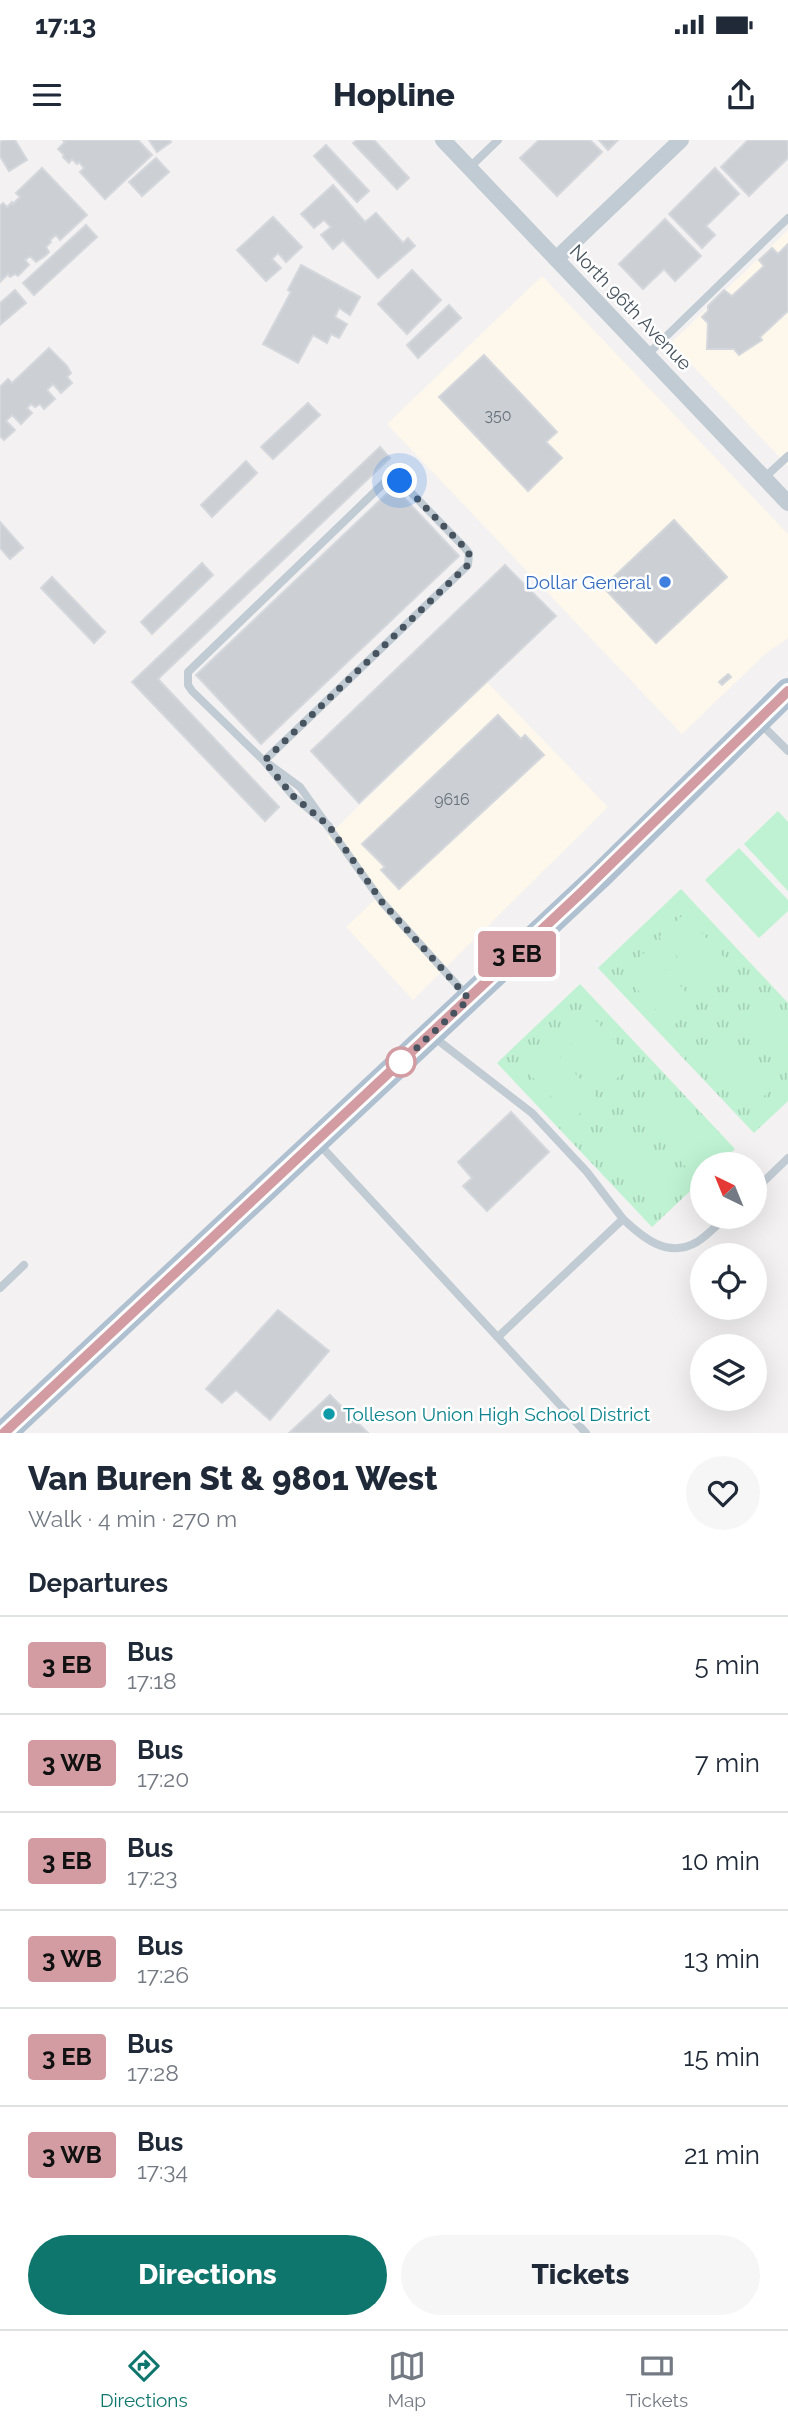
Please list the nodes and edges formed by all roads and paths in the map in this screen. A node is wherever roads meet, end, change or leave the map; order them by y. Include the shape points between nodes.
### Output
1 (443, 140) edge
2 (498, 140) edge
3 (681, 140) edge
4 (469, 168) junction
5 (788, 218) edge
6 (556, 259) junction
7 (647, 355) junction
8 (788, 456) edge
9 (764, 478) junction
10 (788, 503) edge
11 (788, 691) edge
12 (758, 720) junction
13 (788, 751) edge
14 (264, 761) junction
15 (469, 999) junction
16 (431, 1035) junction
17 (315, 1140) junction
18 (788, 1158) edge
19 (767, 1178) edge
20 (623, 1219) junction
21 (712, 1229) edge
22 (24, 1265) dead end
23 (0, 1288) edge
24 (498, 1337) junction
25 (4, 1433) edge
26 (586, 1433) edge

1 - 4 street, North 96th Avenue
2 - 4 lane
3 - 6 street
4 - 6 street, North 96th Avenue
5 - 7 lane
6 - 7 street, North 96th Avenue
7 - 9 street, North 96th Avenue
8 - 9 lane
9 - 10 street, North 96th Avenue
11 - 12 main road
12 - 13 lane
12 - 15 main road
14 - 14 lane via 192,691 188,672 385,482 400,481 469,553 468,565
14 - 15 lane via 300,787 382,902
15 - 16 main road
16 - 17 main road
16 - 20 lane via 532,1113
17 - 24 lane
17 - 25 main road
18 - 19 lane
20 - 21 lane via 659,1246 677,1248 696,1242
20 - 24 lane
22 - 23 lane
24 - 26 lane

